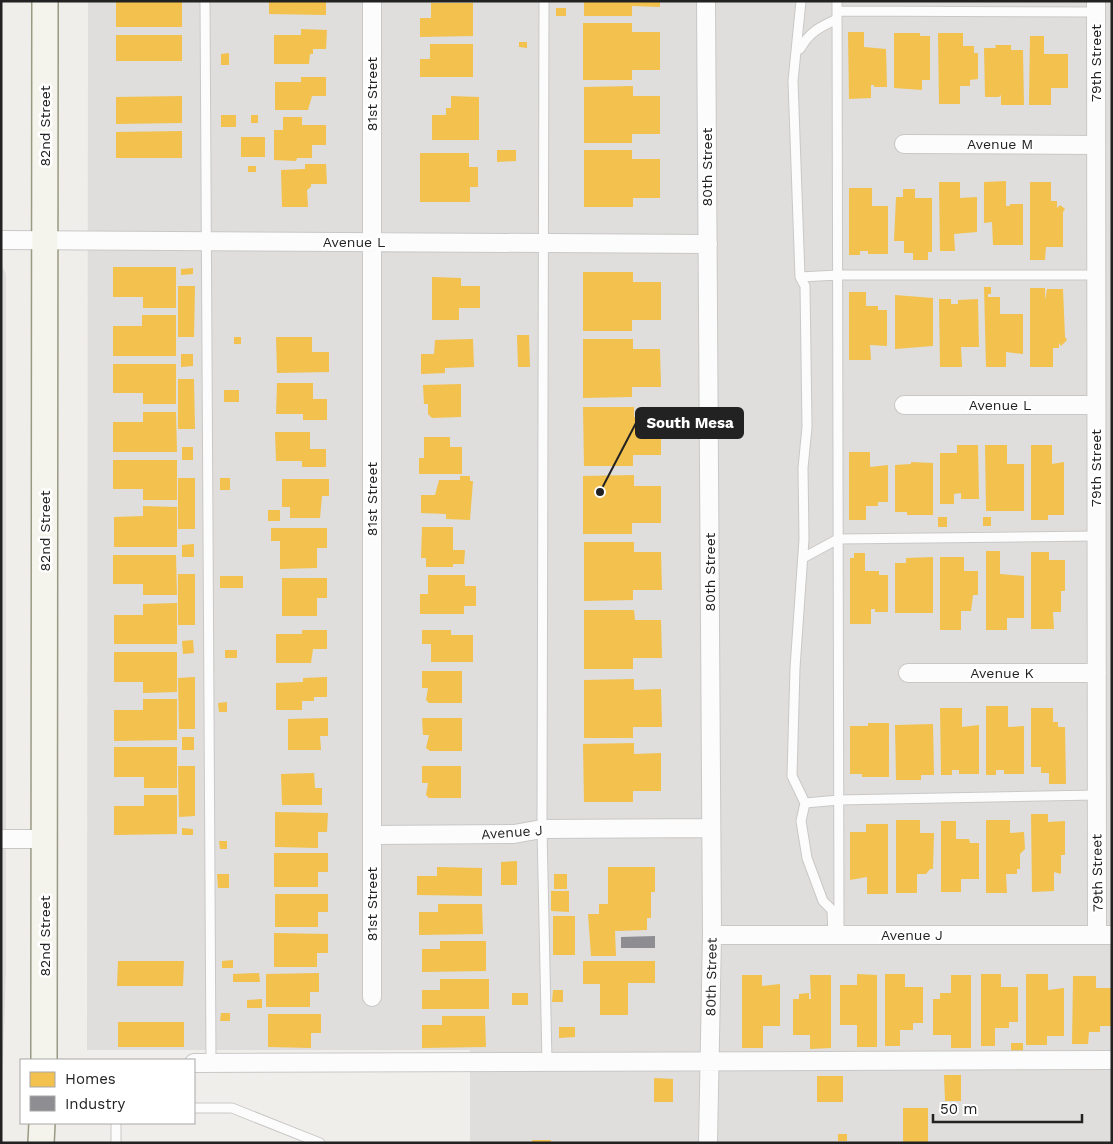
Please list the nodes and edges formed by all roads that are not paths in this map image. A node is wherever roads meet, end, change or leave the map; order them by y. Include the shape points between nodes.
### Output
1 (45, 1) edge
2 (205, 1) edge
3 (372, 1) edge
4 (544, 1) edge
5 (706, 1) edge
6 (801, 1) edge
7 (1096, 7) edge
8 (837, 10) edge
9 (797, 54) junction
10 (904, 144) dead end
11 (1096, 144) junction
12 (1, 240) edge
13 (45, 240) junction
14 (206, 241) junction
15 (372, 242) junction
16 (544, 244) junction
17 (708, 244) junction
18 (838, 275) junction
19 (1096, 275) junction
20 (800, 277) junction
21 (904, 405) dead end
22 (1096, 405) junction
23 (1096, 536) junction
24 (838, 539) junction
25 (803, 558) junction
26 (908, 673) dead end
27 (1097, 673) junction
28 (1096, 795) junction
29 (839, 800) junction
30 (805, 803) junction
31 (711, 828) junction
32 (542, 829) junction
33 (372, 835) junction
34 (1, 839) edge
35 (45, 839) junction
36 (712, 935) junction
37 (836, 935) junction
38 (1105, 935) edge
39 (372, 997) dead end
40 (44, 1059) edge
41 (1112, 1060) edge
42 (202, 1062) edge
43 (547, 1062) junction
44 (709, 1062) junction
45 (195, 1108) edge
46 (42, 1124) edge
47 (116, 1124) edge
48 (41, 1143) edge
49 (116, 1143) edge
50 (320, 1143) edge
51 (708, 1143) edge

1 - 13 main road, 82nd Street
2 - 14 lane
3 - 15 street, 81st Street
4 - 16 lane
5 - 17 street, 80th Street
6 - 9 lane
7 - 8 lane
7 - 11 street, 79th Street
8 - 9 lane via 805,40
8 - 18 lane
9 - 20 lane via 793,81
10 - 11 street, Avenue M
11 - 19 street, 79th Street
12 - 13 street, Avenue L
13 - 14 street, Avenue L
13 - 35 main road, 82nd Street
14 - 15 street, Avenue L
14 - 42 lane
15 - 16 street, Avenue L
15 - 33 street, 81st Street
16 - 17 street, Avenue L
16 - 32 lane
17 - 31 street, 80th Street
18 - 19 lane
18 - 20 lane
18 - 24 lane
19 - 22 street, 79th Street
20 - 25 lane via 805,286 807,355
21 - 22 street, Avenue L
22 - 23 street, 79th Street
23 - 24 lane
23 - 27 street, 79th Street
24 - 25 lane
24 - 29 lane
25 - 30 lane via 792,776
26 - 27 street, Avenue K
27 - 28 street, 79th Street
28 - 29 lane
28 - 38 street, 79th Street
29 - 30 lane
29 - 37 lane
30 - 37 lane via 801,821 807,858 823,901 832,910
31 - 32 street, Avenue J
31 - 36 street, 80th Street
32 - 33 street, Avenue J via 514,834
32 - 43 lane
33 - 39 street, 81st Street
34 - 35 street
35 - 40 main road, 82nd Street
36 - 37 street, Avenue J
36 - 44 street, 80th Street
37 - 38 street, Avenue J
41 - 44 street
42 - 43 street
43 - 44 street
44 - 51 street, 80th Street
45 - 50 lane via 232,1108
46 - 48 main road
47 - 49 lane

